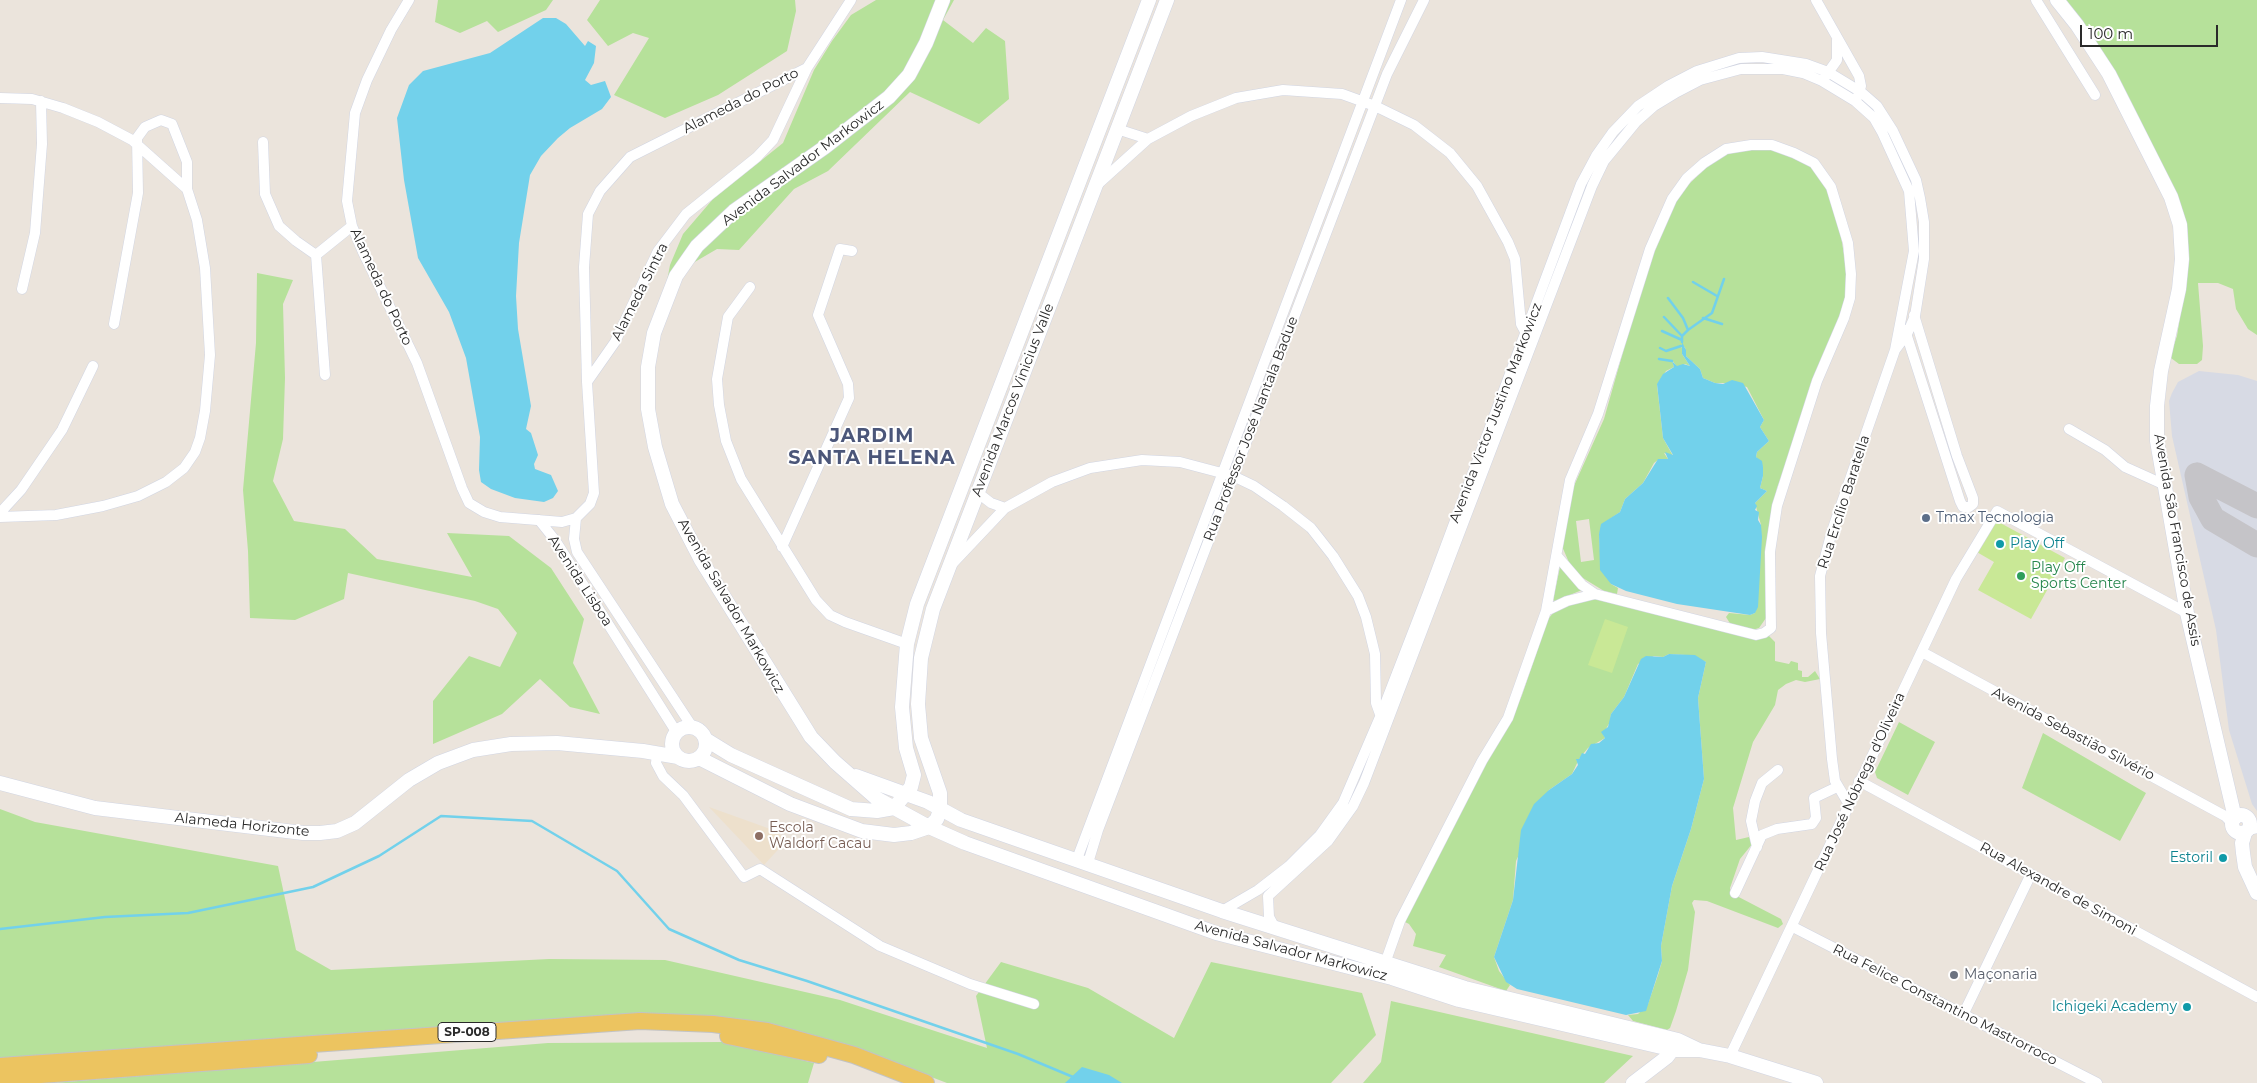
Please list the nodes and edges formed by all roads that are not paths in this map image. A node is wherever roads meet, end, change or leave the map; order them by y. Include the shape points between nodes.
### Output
1 (409, 0) edge
2 (851, 0) edge
3 (943, 0) edge
4 (1149, 0) edge
5 (1166, 0) edge
6 (1400, 0) edge
7 (1424, 0) edge
8 (1816, 0) edge
9 (2036, 0) edge
10 (2057, 0) edge
11 (1833, 30) junction
12 (807, 68) junction
13 (1828, 72) junction
14 (1822, 81) junction
15 (2095, 95) dead end
16 (1858, 96) junction
17 (0, 98) edge
18 (41, 101) junction
19 (1362, 101) junction
20 (1375, 106) junction
21 (1117, 129) junction
22 (1148, 139) junction
23 (263, 142) dead end
24 (136, 144) junction
25 (1095, 187) junction
26 (187, 189) junction
27 (352, 226) junction
28 (852, 251) dead end
29 (316, 255) junction
30 (750, 287) dead end
31 (22, 289) dead end
32 (1906, 298) junction
33 (1914, 316) junction
34 (1901, 320) junction
35 (114, 324) dead end
36 (1907, 334) junction
37 (1530, 336) junction
38 (1896, 350) junction
39 (93, 366) dead end
40 (324, 375) dead end
41 (587, 382) junction
42 (2069, 429) dead end
43 (1222, 473) junction
44 (1233, 476) junction
45 (2165, 486) junction
46 (978, 493) junction
47 (1006, 508) junction
48 (0, 513) edge
49 (0, 518) edge
50 (576, 518) junction
51 (539, 520) junction
52 (782, 547) junction
53 (1557, 556) junction
54 (951, 565) junction
55 (1595, 594) junction
56 (917, 604) junction
57 (933, 609) junction
58 (1546, 611) junction
59 (2187, 613) junction
60 (634, 635) junction
61 (620, 642) junction
62 (908, 644) junction
63 (1922, 652) junction
64 (1384, 719) junction
65 (693, 728) junction
66 (672, 737) junction
67 (705, 739) junction
68 (650, 752) junction
69 (678, 757) junction
70 (699, 758) junction
71 (1778, 770) dead end
72 (848, 774) junction
73 (1859, 781) junction
74 (0, 782) edge
75 (1838, 787) junction
76 (940, 793) junction
77 (906, 795) junction
78 (1848, 803) junction
79 (894, 808) junction
80 (940, 809) junction
81 (2241, 822) edge
82 (975, 825) junction
83 (929, 828) junction
84 (1034, 846) junction
85 (1757, 847) junction
86 (1082, 861) junction
87 (1027, 864) junction
88 (2031, 874) junction
89 (1258, 890) junction
90 (2257, 892) edge
91 (1735, 893) dead end
92 (1268, 896) junction
93 (1222, 911) junction
94 (1793, 927) junction
95 (1275, 928) junction
96 (1386, 962) junction
97 (1381, 975) junction
98 (2257, 997) edge
99 (1034, 1004) dead end
100 (1963, 1015) junction
101 (1676, 1045) junction
102 (1730, 1056) junction
103 (0, 1066) edge
104 (0, 1078) edge
105 (903, 1083) edge
106 (926, 1083) edge
107 (1633, 1083) edge
108 (1816, 1083) edge
109 (2097, 1083) edge

1 - 27 street, Alameda do Porto via 367,80 355,114 347,201
2 - 12 street, Alameda do Porto
3 - 72 street, Avenida Salvador Markowicz via 909,75 889,97 734,211 697,246 676,276 654,333 648,367 648,409 654,447 672,504 701,560 794,713 823,751
4 - 56 street, Avenida Marcos Vinicius Valle
5 - 21 street, Avenida Marcos Vinicius Valle
6 - 19 street, Rua Professor José Nantala Badue
7 - 20 street, Rua Professor José Nantala Badue via 1387,74
8 - 11 street
9 - 15 street
10 - 45 street, Avenida São Francisco de Assis via 2109,74 2171,198 2180,225 2182,260 2179,289 2161,371 2157,406 2157,441
11 - 13 street via 1838,56
11 - 16 street via 1859,76
12 - 41 street, Alameda Sintra via 773,140 757,157 686,214 658,251 615,342
12 - 41 street, Alameda do Porto via 630,157 600,191 588,214 584,267
13 - 14 street
13 - 16 street, Avenida Victor Justino Markowicz
13 - 37 street, Avenida Victor Justino Markowicz via 1784,59 1739,58 1690,74 1638,106 1613,132 1588,170
14 - 16 street, Avenida Victor Justino Markowicz
14 - 37 street, Avenida Victor Justino Markowicz via 1783,69 1741,69 1700,80 1677,92 1636,122 1604,161
16 - 32 street via 1882,132 1909,191 1914,251
16 - 33 street via 1877,106 1916,180 1924,222 1924,259
17 - 18 street
18 - 24 street via 98,122
18 - 31 street via 42,144 36,224
19 - 20 street
19 - 22 street via 1342,94 1283,90 1236,98 1191,116
19 - 43 street, Rua Professor José Nantala Badue
20 - 37 street via 1414,125 1450,153 1477,186 1515,260 1519,315
20 - 44 street, Rua Professor José Nantala Badue
21 - 22 street
21 - 25 street, Avenida Marcos Vinicius Valle
22 - 25 street
23 - 29 street via 265,194 272,213 279,226
24 - 26 street
24 - 26 street via 146,127 161,120 171,122 187,162
24 - 35 street via 137,201
25 - 46 street, Avenida Marcos Vinicius Valle
26 - 49 street via 206,268 210,355 206,411 194,452 184,468 138,496 56,515
27 - 29 street
27 - 51 street, Alameda do Porto via 417,363 469,503 500,517
28 - 52 street via 840,249 818,315 848,384 849,398
29 - 40 street
30 - 52 street via 728,317 717,379 719,405 726,441 741,479
32 - 33 street
32 - 34 street
33 - 36 street
33 - 36 street via 1973,498 1969,507 1964,507 1960,501
34 - 36 street
34 - 38 street
36 - 38 street
37 - 64 street, Avenida Victor Justino Markowicz
38 - 75 street, Rua Ercílio Baratella via 1832,531 1820,576 1821,633 1832,759
39 - 48 street via 62,430
41 - 50 street, Alameda do Porto via 594,493 590,504
42 - 45 street via 2125,466
43 - 44 street
43 - 47 street via 1180,462 1142,460 1090,468 1052,482
43 - 86 street, Rua Professor José Nantala Badue
44 - 64 street via 1262,491 1311,528 1353,588 1372,639 1376,703
44 - 86 street, Rua Professor José Nantala Badue via 1098,830
45 - 59 street, Avenida São Francisco de Assis
46 - 47 street via 990,503
46 - 54 street, Avenida Marcos Vinicius Valle
47 - 54 street
50 - 51 street, Alameda do Porto via 562,522
50 - 60 street, Avenida Lisboa via 574,539 577,552
51 - 61 street, Avenida Lisboa
52 - 62 street via 816,600 830,615
53 - 55 street via 1582,585
53 - 55 street via 1570,480 1598,414 1650,249 1672,199 1687,178 1726,149 1772,145 1814,163 1831,186 1848,243 1850,298 1817,381 1777,506 1770,552 1770,628 1756,635
53 - 58 street
54 - 57 street, Avenida Marcos Vinicius Valle
55 - 58 street
56 - 57 street
56 - 62 street, Avenida Marcos Vinicius Valle
57 - 76 street, Avenida Marcos Vinicius Valle via 921,658 918,704 921,738
58 - 96 street via 1508,718 1482,761 1400,921
59 - 63 street, Rua José Nóbrega d'Oliveira via 1997,511 1956,579
59 - 81 street, Avenida São Francisco de Assis
60 - 61 street, Avenida Lisboa
60 - 65 street, Avenida Lisboa
61 - 66 street, Avenida Lisboa
62 - 77 street, Avenida Marcos Vinicius Valle via 902,707 906,748 914,775
63 - 73 street, Rua José Nóbrega d'Oliveira
63 - 81 street, Avenida Sebastião Silvério
64 - 89 street, Avenida Victor Justino Markowicz via 1343,803 1320,835 1290,866
64 - 92 street, Avenida Victor Justino Markowicz via 1364,783 1341,824 1304,866
65 - 66 street
65 - 67 street
66 - 68 street, Alameda Horizonte
66 - 69 street
67 - 70 street via 705,750
67 - 79 street via 731,755 851,809 877,811
68 - 69 street, Alameda Horizonte
68 - 74 street, Alameda Horizonte via 556,744 511,744 473,750 438,763 409,780 355,823 337,831 320,833 95,808
68 - 99 street via 663,776 683,795 744,877 760,869 880,946 970,984
69 - 70 street via 688,761
70 - 83 street via 790,804 862,831 894,835
71 - 85 street via 1762,783 1755,801 1751,821
72 - 77 street, Avenida Salvador Markowicz
72 - 79 street, Avenida Salvador Markowicz via 876,798
73 - 78 street, Rua José Nóbrega d'Oliveira
73 - 88 street, Rua Alexandre de Simoni
75 - 78 street, Rua Ercílio Baratella
75 - 85 street via 1814,798 1814,823 1766,832
76 - 80 street, Avenida Marcos Vinicius Valle
76 - 82 street via 959,814
77 - 79 street
77 - 80 street, Avenida Salvador Markowicz
78 - 94 street, Rua José Nóbrega d'Oliveira
79 - 83 street, Avenida Salvador Markowicz
80 - 82 street, Avenida Salvador Markowicz
80 - 83 street
81 - 90 street, Avenida São Francisco de Assis via 2245,867
82 - 84 street, Avenida Salvador Markowicz
83 - 87 street, Avenida Salvador Markowicz
84 - 86 street, Avenida Salvador Markowicz
84 - 87 street via 1024,851
85 - 91 street
86 - 93 street, Avenida Salvador Markowicz
87 - 97 street, Avenida Salvador Markowicz via 1216,933
88 - 98 street, Rua Alexandre de Simoni
88 - 100 street
89 - 92 street
89 - 93 street, Avenida Victor Justino Markowicz
92 - 95 street via 1269,917
93 - 95 street, Avenida Salvador Markowicz
94 - 100 street, Rua Felice Constantino Mastrorroco
94 - 102 street, Rua José Nóbrega d'Oliveira
95 - 96 street, Avenida Salvador Markowicz
96 - 97 street
96 - 101 street, Avenida Salvador Markowicz via 1465,988
97 - 101 street, Avenida Salvador Markowicz via 1459,1000
100 - 109 street, Rua Felice Constantino Mastrorroco
101 - 102 street, Avenida Salvador Markowicz
101 - 107 street
102 - 108 street, Avenida Salvador Markowicz
103 - 106 main road, SP-008 via 640,1021 712,1024 768,1031 854,1055
104 - 105 main road, SP-008 via 593,1033 657,1032 724,1035 850,1061

